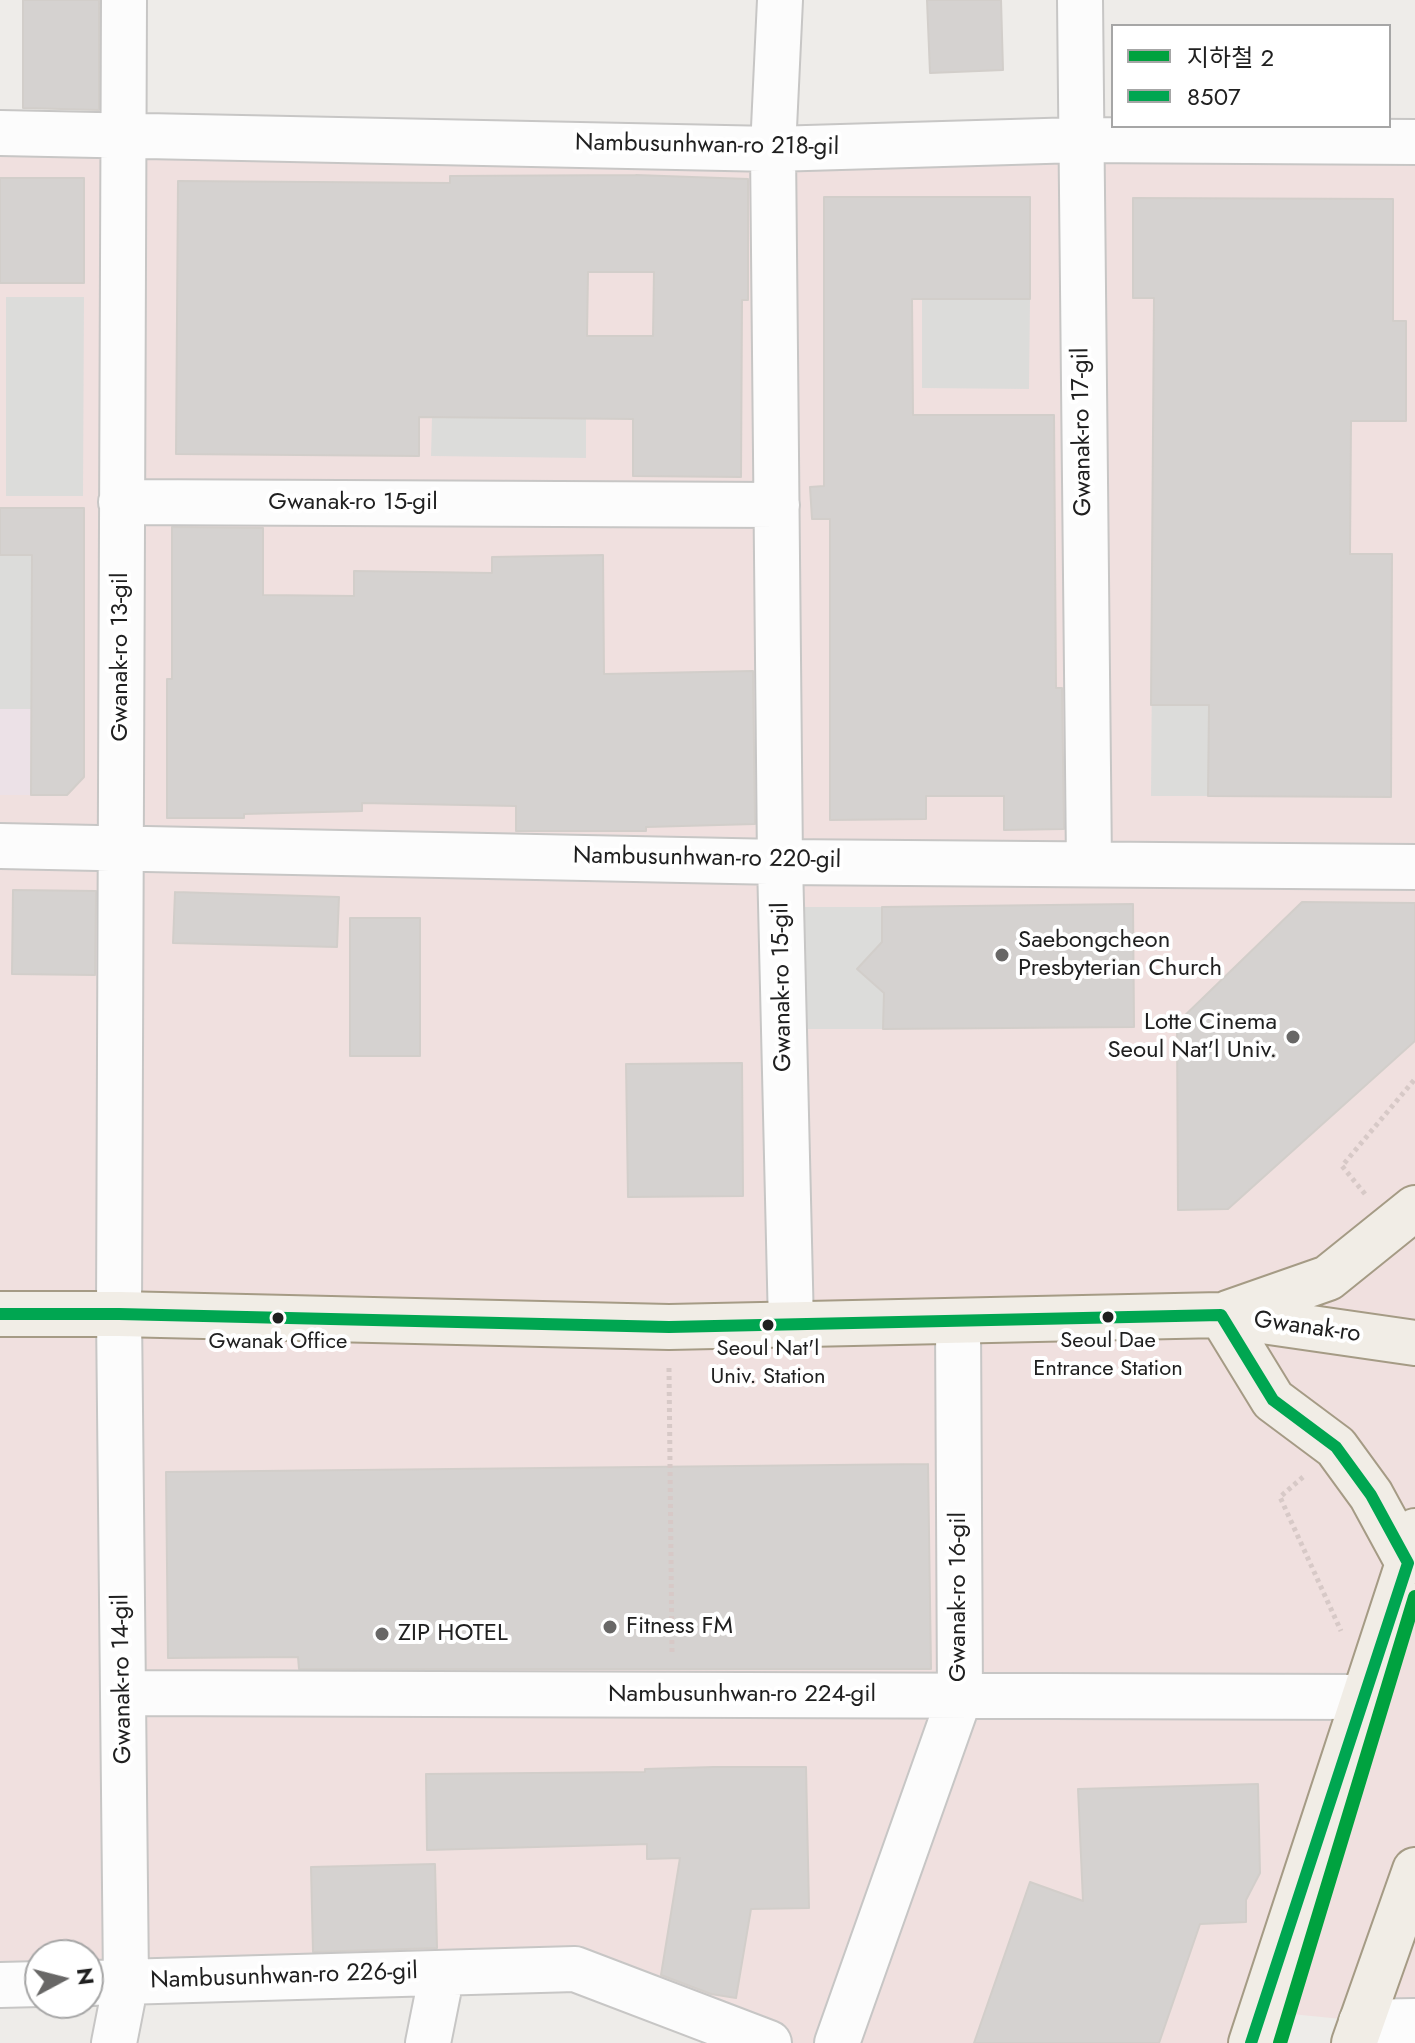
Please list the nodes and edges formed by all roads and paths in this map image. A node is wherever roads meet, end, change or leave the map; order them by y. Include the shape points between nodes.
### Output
1 (124, 0) edge
2 (780, 0) edge
3 (1080, 0) edge
4 (0, 133) edge
5 (123, 134) junction
6 (1079, 140) junction
7 (1415, 142) edge
8 (773, 149) junction
9 (121, 502) junction
10 (777, 505) junction
11 (0, 846) edge
12 (122, 848) junction
13 (780, 862) junction
14 (1089, 863) junction
15 (1415, 867) edge
16 (1415, 1079) edge
17 (1404, 1218) edge
18 (0, 1314) edge
19 (119, 1314) junction
20 (1221, 1315) junction
21 (958, 1323) junction
22 (791, 1325) junction
23 (669, 1327) junction
24 (1415, 1343) edge
25 (1411, 1547) edge
26 (672, 1642) dead end
27 (123, 1693) junction
28 (960, 1696) junction
29 (1362, 1697) junction
30 (1415, 1870) edge
31 (442, 1973) junction
32 (107, 1982) edge
33 (24, 1984) edge
34 (0, 1985) edge
35 (1415, 2021) edge
36 (1358, 2032) edge
37 (114, 2043) edge
38 (428, 2043) edge
39 (769, 2043) edge
40 (837, 2043) edge
41 (1251, 2043) edge

1 - 5 street, Gwanak-ro 13-gil
2 - 8 street, Gwanak-ro 15-gil
3 - 6 street, Gwanak-ro 17-gil
4 - 5 street, Nambusunhwan-ro 218-gil
5 - 8 street, Nambusunhwan-ro 218-gil
5 - 9 street, Gwanak-ro 13-gil
6 - 7 street, Nambusunhwan-ro 218-gil
6 - 8 street, Nambusunhwan-ro 218-gil
6 - 14 street, Gwanak-ro 17-gil
8 - 10 street, Gwanak-ro 15-gil
9 - 10 street, Gwanak-ro 15-gil
9 - 12 street, Gwanak-ro 13-gil
10 - 13 street, Gwanak-ro 15-gil
11 - 12 street, Nambusunhwan-ro 220-gil
12 - 13 street, Nambusunhwan-ro 220-gil
12 - 19 street, Gwanak-ro 13-gil
13 - 14 street, Nambusunhwan-ro 220-gil
13 - 22 street, Gwanak-ro 15-gil
14 - 15 street, Nambusunhwan-ro 220-gil
16 - 17 path via 1342,1166
17 - 20 main road via 1328,1278
18 - 19 main road, Gwanak-ro
19 - 23 main road, Gwanak-ro
19 - 27 street, Gwanak-ro 14-gil
20 - 21 main road, Gwanak-ro
20 - 24 main road, Gwanak-ro
20 - 25 main road via 1273,1400 1336,1447
21 - 22 main road, Gwanak-ro
21 - 28 street, Gwanak-ro 16-gil
22 - 23 main road, Gwanak-ro
23 - 26 path
25 - 29 main road
27 - 28 street, Nambusunhwan-ro 224-gil
27 - 32 street, Gwanak-ro 14-gil
28 - 29 street, Nambusunhwan-ro 224-gil
28 - 40 street, Gwanak-ro 16-gil
29 - 41 main road
30 - 36 main road
31 - 32 street, Nambusunhwan-ro 226-gil
31 - 38 street, Nambusunhwan-ro 226-gil
31 - 39 street, Nambusunhwan-ro 226-gil via 575,1969
32 - 37 street, Gwanak-ro 14-gil
33 - 34 street
35 - 36 street

